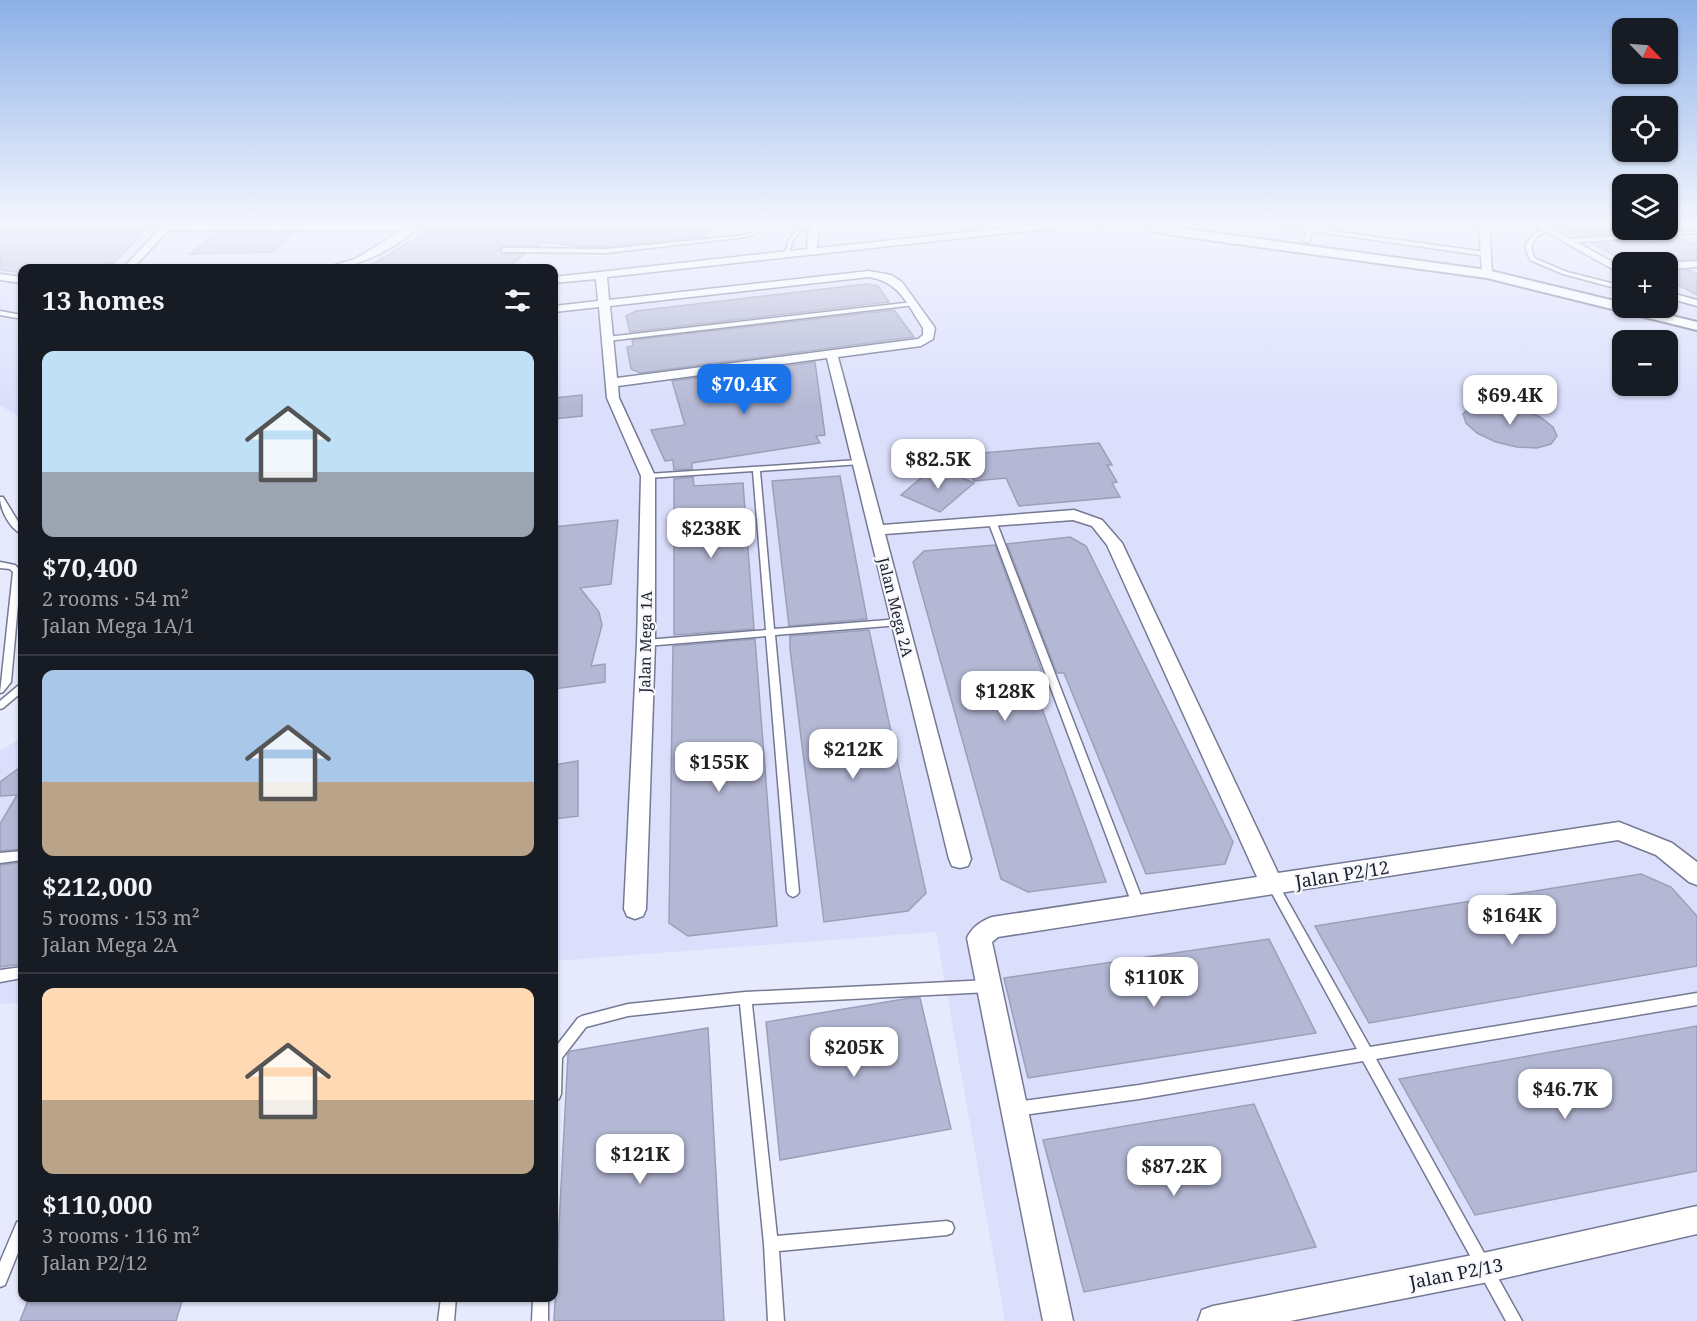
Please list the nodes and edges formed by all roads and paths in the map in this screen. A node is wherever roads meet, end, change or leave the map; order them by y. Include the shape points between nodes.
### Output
1 (602, 284) edge
2 (783, 284) edge
3 (898, 284) edge
4 (1550, 284) edge
5 (1559, 284) edge
6 (1612, 297) edge
7 (1678, 298) edge
8 (1697, 303) edge
9 (603, 304) junction
10 (913, 304) junction
11 (558, 309) edge
12 (0, 313) edge
13 (1678, 313) edge
14 (18, 317) edge
15 (1697, 318) edge
16 (1697, 326) edge
17 (607, 339) junction
18 (832, 355) junction
19 (611, 383) junction
20 (858, 462) junction
21 (756, 468) junction
22 (648, 476) junction
23 (0, 499) edge
24 (992, 521) junction
25 (18, 528) edge
26 (877, 530) junction
27 (0, 565) edge
28 (900, 622) junction
29 (771, 632) junction
30 (646, 643) junction
31 (0, 690) edge
32 (18, 690) edge
33 (0, 706) edge
34 (18, 856) edge
35 (0, 858) edge
36 (960, 860) dead end
37 (1697, 875) edge
38 (1272, 884) junction
39 (793, 892) dead end
40 (1138, 904) junction
41 (635, 909) dead end
42 (18, 974) edge
43 (0, 976) edge
44 (990, 986) junction
45 (745, 998) junction
46 (1697, 999) edge
47 (558, 1053) edge
48 (1366, 1055) junction
49 (1016, 1109) junction
50 (1697, 1220) edge
51 (947, 1228) dead end
52 (18, 1237) edge
53 (771, 1244) junction
54 (1483, 1268) junction
55 (0, 1280) edge
56 (448, 1302) edge
57 (542, 1302) edge
58 (446, 1321) edge
59 (540, 1321) edge
60 (776, 1321) edge
61 (1058, 1321) edge
62 (1213, 1321) edge
63 (1514, 1321) edge

1 - 9 street, Jalan Mega 1A
2 - 9 street
3 - 10 street
4 - 16 street
5 - 6 street
7 - 8 street
9 - 11 street
9 - 17 street, Jalan Mega 1A
10 - 17 lane
10 - 18 street via 929,327 929,336 921,342
12 - 14 lane
13 - 15 street
17 - 19 street, Jalan Mega 1A
18 - 19 street
18 - 20 street, Jalan Mega 2A
19 - 22 street, Jalan Mega 1A via 613,398
20 - 21 lane
20 - 26 street, Jalan Mega 2A
21 - 22 lane
21 - 29 lane
22 - 30 street, Jalan Mega 1A
23 - 25 lane
24 - 26 street
24 - 38 street via 1074,515 1097,523 1114,543
24 - 40 lane
26 - 28 street, Jalan Mega 2A
27 - 31 lane via 17,571 6,682
28 - 29 lane
28 - 36 street, Jalan Mega 2A
29 - 30 lane
29 - 39 lane
30 - 41 street, Jalan Mega 1A
32 - 33 lane
34 - 35 lane
37 - 38 street, Jalan P2/12 via 1664,849 1619,831
38 - 40 street, Jalan P2/12
38 - 48 lane
40 - 44 street, Jalan P2/12 via 992,927 979,938
42 - 43 lane
44 - 45 lane
44 - 49 street
45 - 47 lane via 628,1010 582,1022
45 - 53 lane
46 - 48 lane
48 - 49 lane
48 - 54 lane
49 - 61 street
50 - 54 street, Jalan P2/13
51 - 53 lane
52 - 55 lane
53 - 60 lane
54 - 62 street, Jalan P2/13
54 - 63 lane
56 - 58 lane
57 - 59 lane

